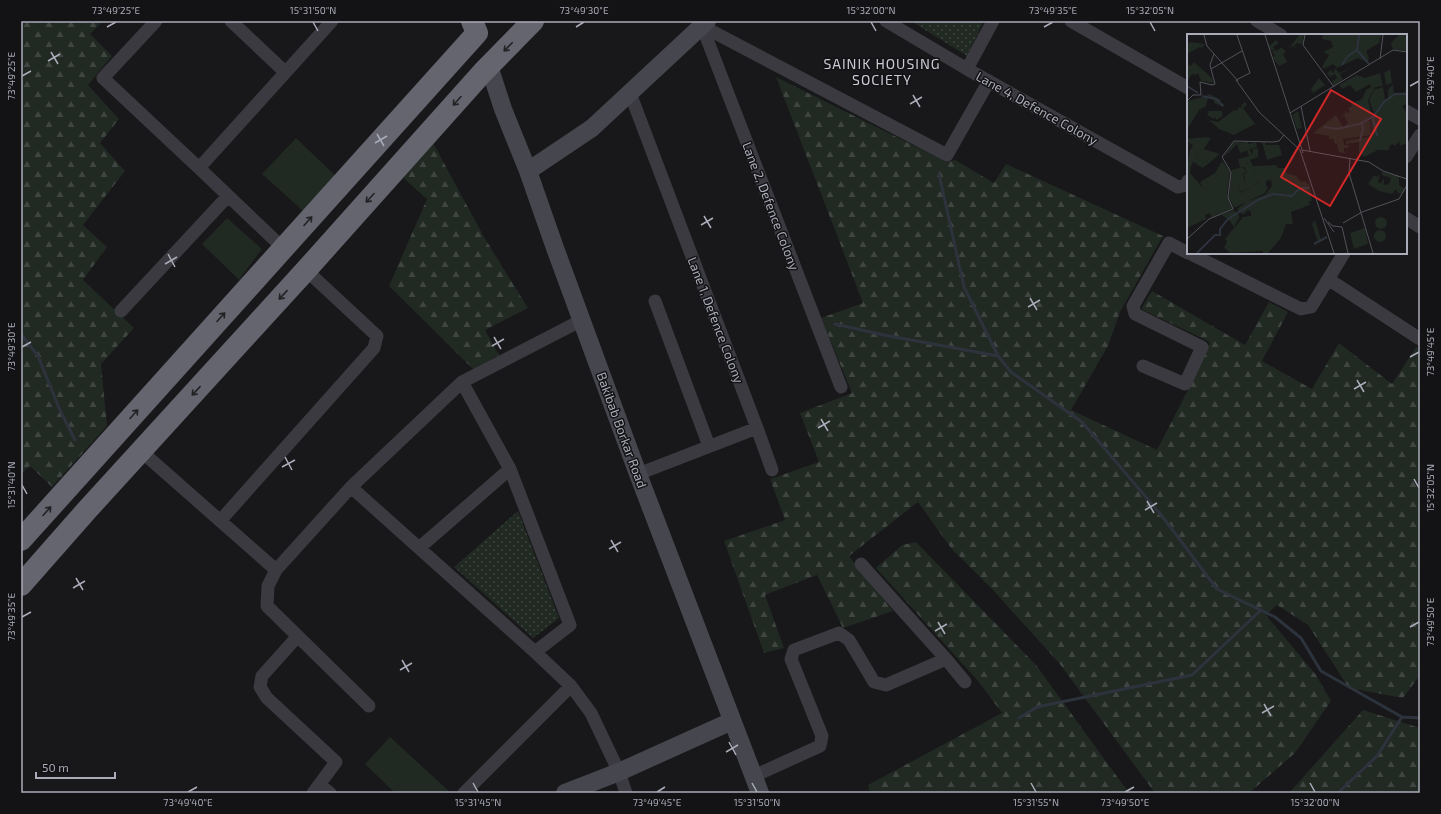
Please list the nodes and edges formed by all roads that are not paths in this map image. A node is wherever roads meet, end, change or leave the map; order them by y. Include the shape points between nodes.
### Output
1 (156, 21) edge
2 (232, 21) edge
3 (332, 21) edge
4 (533, 21) edge
5 (886, 21) edge
6 (993, 21) edge
7 (1071, 21) edge
8 (1257, 21) edge
9 (704, 24) edge
10 (475, 27) edge
11 (1275, 33) edge
12 (489, 66) junction
13 (967, 69) junction
14 (285, 72) junction
15 (989, 82) junction
16 (1187, 87) edge
17 (630, 93) junction
18 (1407, 112) edge
19 (1420, 119) edge
20 (1420, 135) edge
21 (1407, 155) edge
22 (199, 168) junction
23 (528, 171) junction
24 (1187, 183) edge
25 (228, 196) junction
26 (1407, 219) edge
27 (1420, 227) edge
28 (283, 248) junction
29 (1187, 252) edge
30 (1190, 254) edge
31 (1343, 254) edge
32 (306, 270) junction
33 (1328, 279) junction
34 (655, 301) dead end
35 (121, 311) dead end
36 (582, 320) junction
37 (1420, 339) edge
38 (1143, 366) dead end
39 (462, 382) junction
40 (841, 387) dead end
41 (757, 428) junction
42 (709, 446) junction
43 (140, 451) junction
44 (510, 469) junction
45 (772, 470) dead end
46 (638, 474) junction
47 (351, 487) junction
48 (220, 521) junction
49 (21, 540) edge
50 (419, 548) junction
51 (861, 564) dead end
52 (276, 570) junction
53 (21, 585) edge
54 (297, 636) junction
55 (535, 652) junction
56 (946, 659) junction
57 (965, 682) dead end
58 (571, 686) junction
59 (369, 706) dead end
60 (732, 721) junction
61 (618, 772) junction
62 (754, 776) junction
63 (321, 790) edge
64 (464, 793) edge
65 (565, 793) edge
66 (626, 793) edge
67 (760, 793) edge

1 - 22 street via 103,78
2 - 14 street
3 - 14 street
4 -> 12 highway
5 - 13 street, Lane 4, Defence Colony
6 - 13 street
7 - 16 street
8 - 11 street
9 - 15 street via 947,155
9 - 17 street
9 - 40 street, Lane 2, Defence Colony
28 -> 10 highway
12 - 23 street, Bakibab Borkar Road
12 -> 32 highway
13 - 15 street, Lane 4, Defence Colony
14 - 22 street
15 - 24 street, Lane 4, Defence Colony via 1178,187
17 - 23 street via 592,128
17 - 41 street, Lane 1, Defence Colony
18 - 19 street
20 - 21 street
22 - 25 street
23 - 36 street, Bakibab Borkar Road
25 - 28 street
25 - 35 street
26 - 27 street
49 -> 28 highway
29 - 38 street via 1169,243 1133,306 1135,314 1202,346 1185,384
30 - 33 street via 1301,309 1311,307
31 - 33 street
32 -> 43 highway
32 - 48 street via 377,336 374,348
33 - 37 street
34 - 42 street
36 - 39 street
36 - 46 street, Bakibab Borkar Road
39 - 44 street
39 - 47 street
41 - 42 street
41 - 45 street, Lane 1, Defence Colony
42 - 46 street
43 - 48 street
43 - 53 highway
44 - 50 street
44 - 55 street via 570,625
46 - 60 street, Bakibab Borkar Road
47 - 50 street
47 - 52 street
48 - 52 street
50 - 55 street
51 - 56 street
52 - 54 street via 268,586 267,606
54 - 59 street
54 - 63 street via 262,676 260,687 267,698 336,762
55 - 58 street
56 - 57 street
56 - 62 street via 886,685 874,682 849,640 839,633 794,650 791,660 822,736 820,746
58 - 61 street via 591,713
58 - 64 street
60 - 61 street
60 - 62 street, Bakibab Borkar Road
61 - 65 street
61 - 66 street
62 - 67 street, Bakibab Borkar Road

